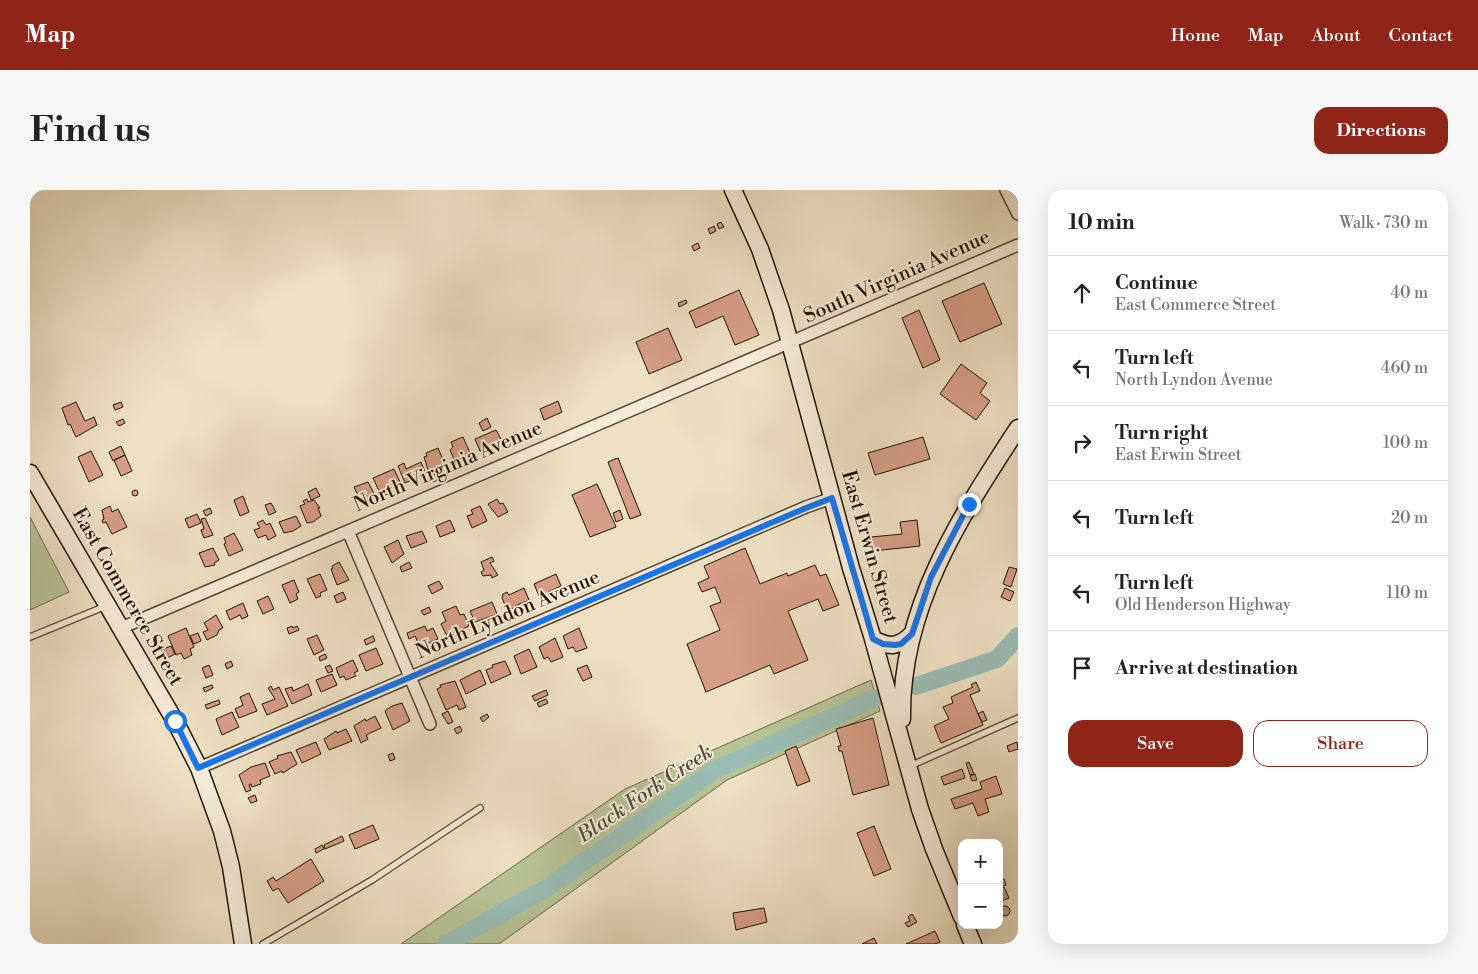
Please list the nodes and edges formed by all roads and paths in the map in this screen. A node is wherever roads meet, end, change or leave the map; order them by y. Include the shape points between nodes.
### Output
1 (733, 190) edge
2 (1006, 190) edge
3 (1018, 214) edge
4 (1018, 244) edge
5 (791, 343) junction
6 (1018, 428) edge
7 (30, 473) edge
8 (832, 498) junction
9 (348, 531) junction
10 (108, 605) junction
11 (122, 628) junction
12 (912, 634) junction
13 (30, 637) edge
14 (873, 639) junction
15 (410, 677) junction
16 (1018, 718) edge
17 (430, 724) dead end
18 (903, 744) junction
19 (909, 767) junction
20 (198, 768) junction
21 (480, 808) dead end
22 (958, 907) edge
23 (967, 929) edge
24 (243, 944) edge
25 (263, 944) edge
26 (973, 944) edge

1 - 5 main road, East Erwin Street via 760,249
2 - 3 street
4 - 5 street, South Virginia Avenue
5 - 8 main road, East Erwin Street
5 - 9 street, North Virginia Avenue
6 - 12 main road via 939,558
7 - 10 main road, East Commerce Street
8 - 14 main road, East Erwin Street
8 - 15 street, North Lyndon Avenue
9 - 11 street, North Virginia Avenue
9 - 15 street
10 - 11 main road, East Commerce Street
10 - 13 lane
11 - 20 main road, East Commerce Street
12 - 14 main road via 895,645
12 - 18 main road via 902,700
14 - 18 main road, East Erwin Street
15 - 17 street
15 - 20 street, North Lyndon Avenue
16 - 19 lane
18 - 19 main road, East Erwin Street
19 - 22 main road, East Erwin Street via 934,849
20 - 24 main road, East Commerce Street via 219,823 231,867
21 - 25 lane via 372,880
23 - 26 main road

